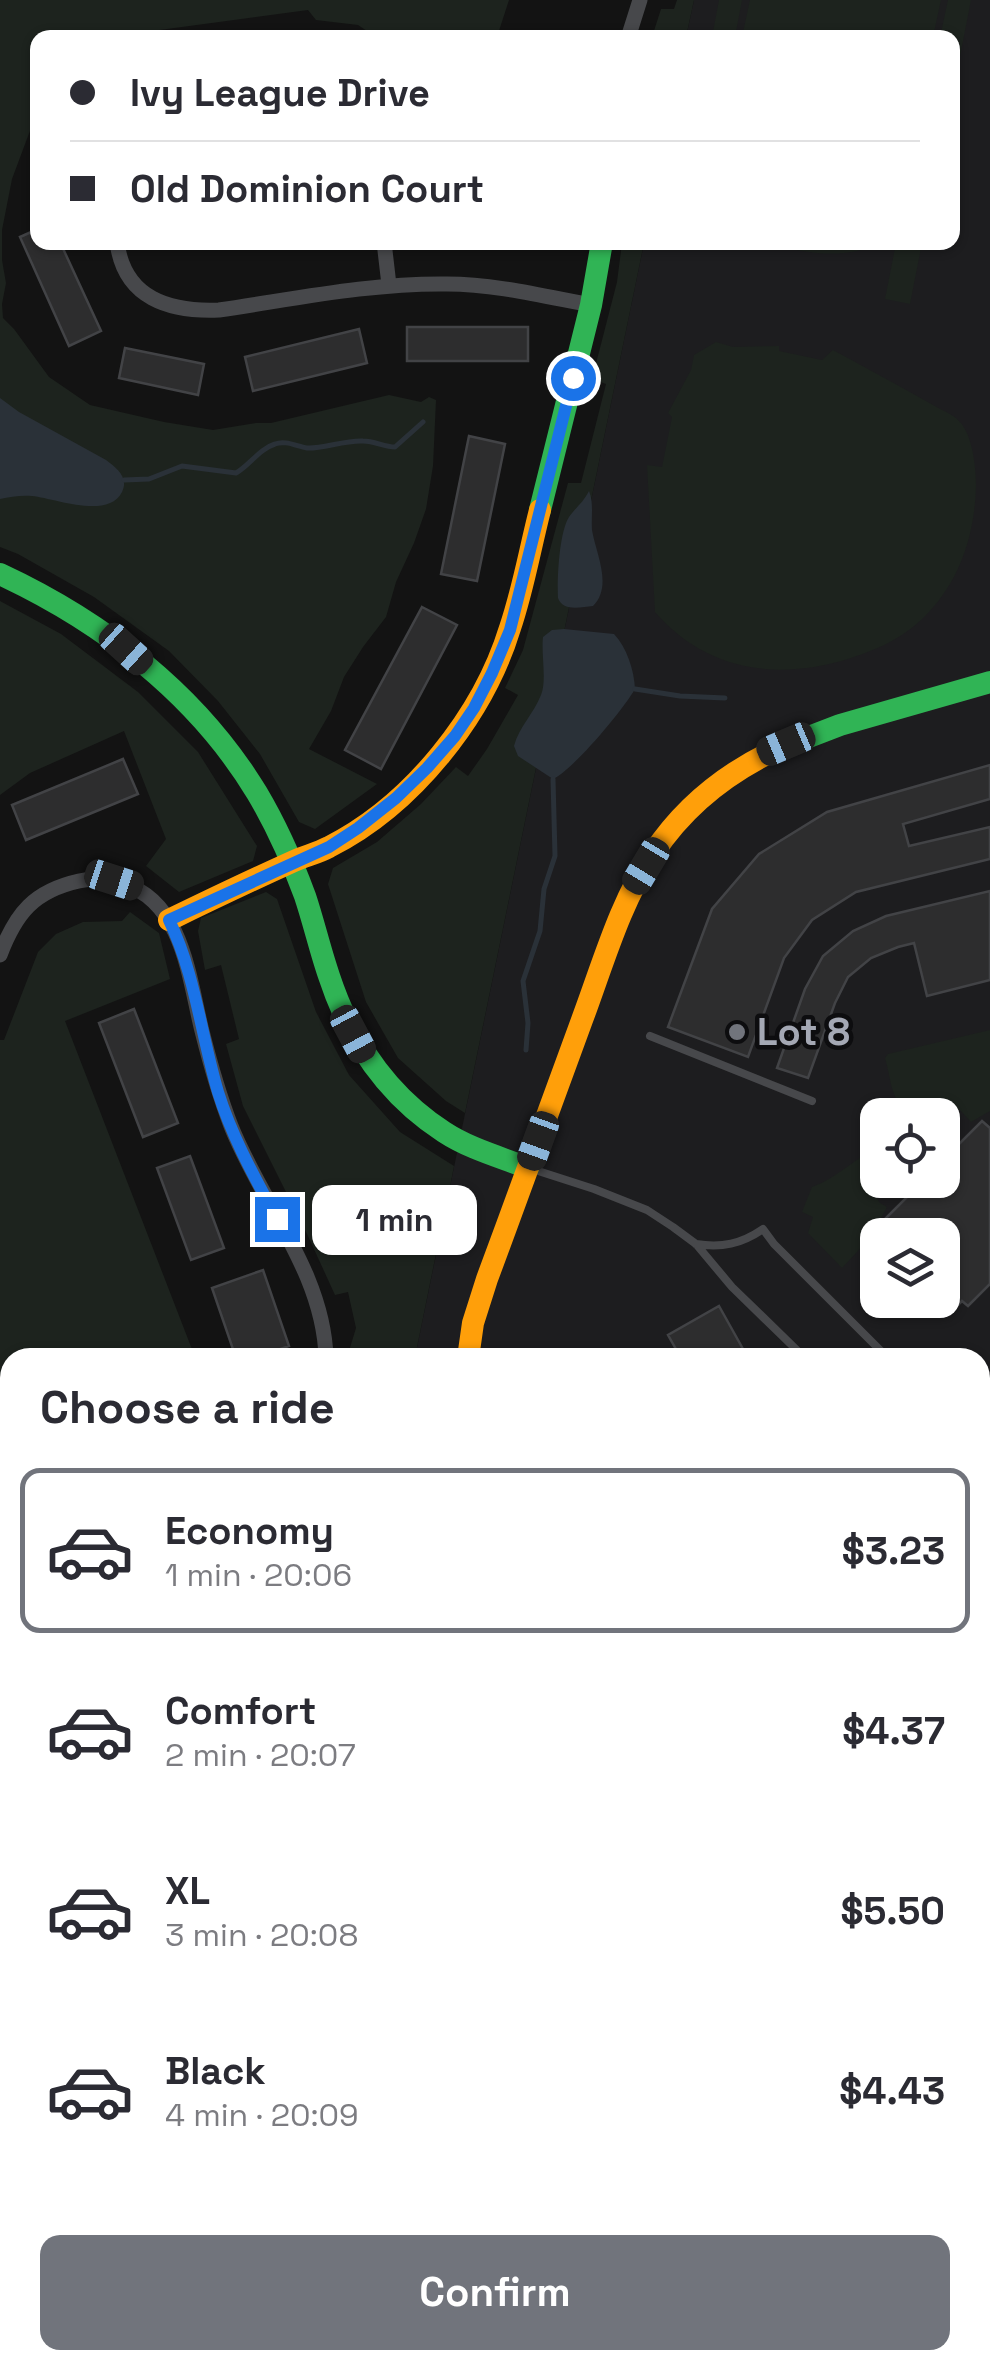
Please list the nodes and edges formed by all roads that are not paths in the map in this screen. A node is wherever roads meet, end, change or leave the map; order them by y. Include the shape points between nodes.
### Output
1 (640, 0) edge
2 (631, 30) edge
3 (120, 250) edge
4 (385, 250) edge
5 (600, 250) edge
6 (388, 285) junction
7 (590, 305) junction
8 (0, 574) edge
9 (990, 682) edge
10 (290, 862) junction
11 (169, 920) junction
12 (0, 954) edge
13 (650, 1036) dead end
14 (812, 1100) dead end
15 (528, 1168) junction
16 (696, 1244) junction
17 (324, 1348) edge
18 (469, 1348) edge
19 (795, 1348) edge
20 (878, 1348) edge

1 - 2 street
3 - 6 street via 127,274 144,294 191,311
4 - 6 street
5 - 7 street
6 - 7 street via 486,287
7 - 10 street via 510,630 474,708 396,798 329,847
8 - 10 street via 126,649 182,698 256,792
9 - 15 street via 807,734 724,778 692,807 632,889
10 - 11 street
10 - 15 street via 363,1052 391,1088 446,1134
11 - 12 street via 140,888 86,879 38,896 20,914
11 - 17 street via 220,1096 306,1278
13 - 14 lane
15 - 16 lane via 646,1210
15 - 18 street
16 - 19 lane
16 - 20 lane via 735,1244 762,1229

